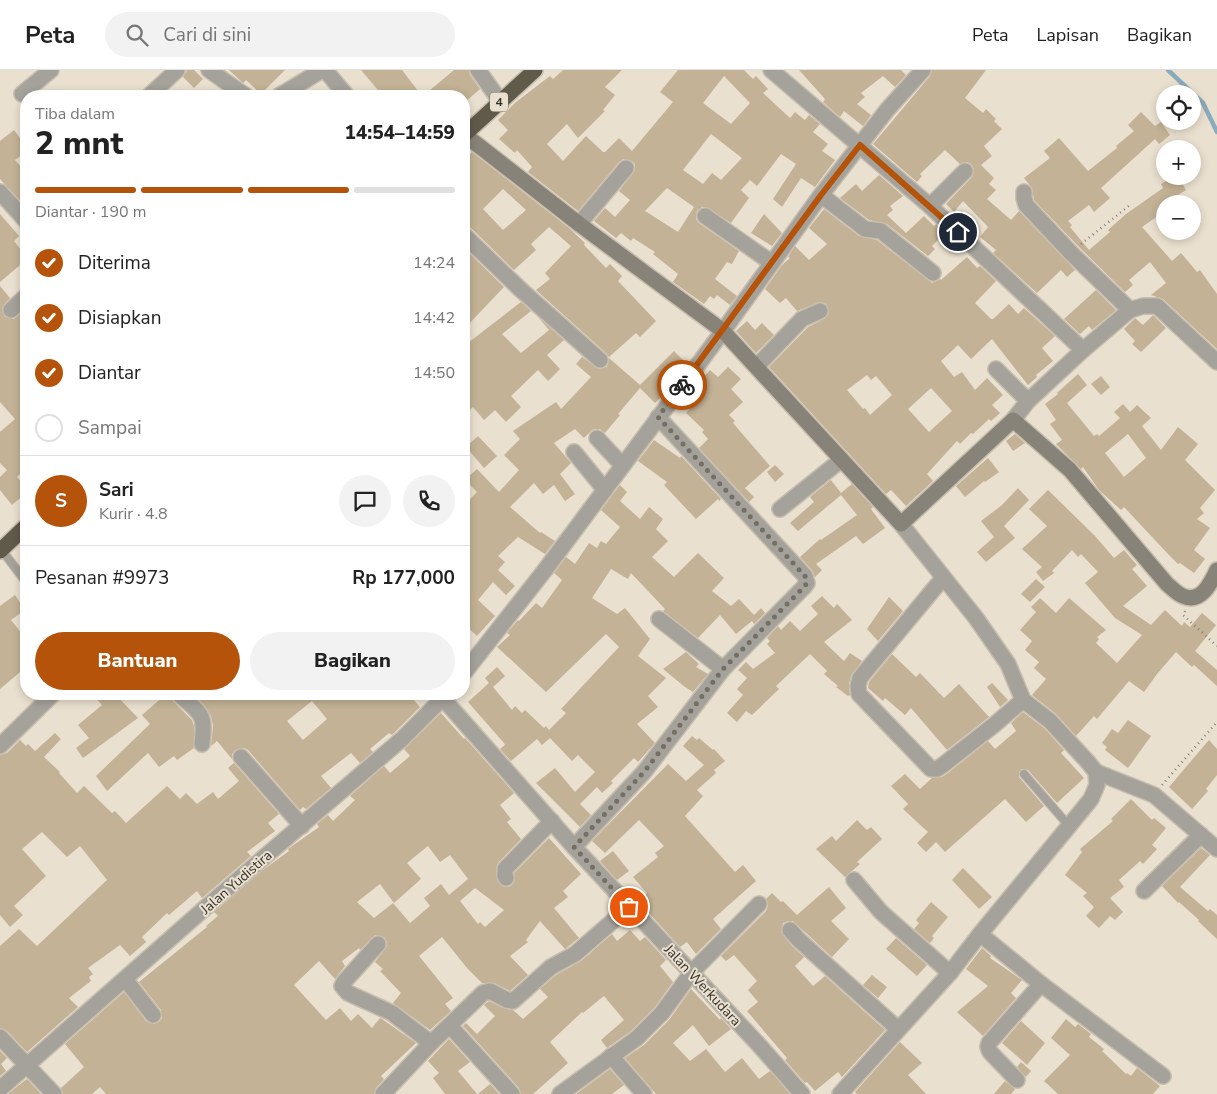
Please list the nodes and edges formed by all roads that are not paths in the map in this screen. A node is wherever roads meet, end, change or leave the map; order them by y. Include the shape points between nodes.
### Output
1 (51, 70) edge
2 (177, 70) edge
3 (209, 70) edge
4 (324, 70) edge
5 (478, 70) edge
6 (534, 70) edge
7 (923, 70) edge
8 (775, 71) edge
9 (27, 90) edge
10 (155, 90) edge
11 (237, 90) edge
12 (289, 90) edge
13 (342, 90) edge
14 (500, 101) junction
15 (470, 129) edge
16 (470, 140) edge
17 (860, 145) junction
18 (626, 168) dead end
19 (965, 171) dead end
20 (1024, 192) dead end
21 (821, 195) junction
22 (2, 198) edge
23 (930, 206) junction
24 (20, 215) edge
25 (705, 216) dead end
26 (579, 224) junction
27 (470, 241) edge
28 (772, 263) junction
29 (933, 273) dead end
30 (20, 302) edge
31 (11, 310) dead end
32 (1130, 310) junction
33 (820, 311) dead end
34 (723, 331) junction
35 (1083, 350) junction
36 (600, 360) dead end
37 (1217, 362) edge
38 (757, 366) junction
39 (996, 369) dead end
40 (1028, 401) junction
41 (658, 417) junction
42 (1013, 420) junction
43 (597, 438) dead end
44 (574, 452) dead end
45 (841, 460) junction
46 (622, 465) junction
47 (605, 490) junction
48 (780, 509) dead end
49 (901, 524) junction
50 (20, 535) edge
51 (1, 550) edge
52 (20, 574) edge
53 (1216, 575) edge
54 (943, 578) junction
55 (659, 619) dead end
56 (470, 666) edge
57 (723, 669) junction
58 (47, 700) edge
59 (185, 700) edge
60 (438, 700) edge
61 (447, 700) edge
62 (1023, 700) junction
63 (202, 744) dead end
64 (0, 746) edge
65 (241, 757) dead end
66 (1096, 772) junction
67 (1024, 774) dead end
68 (552, 821) junction
69 (302, 826) junction
70 (1069, 826) junction
71 (1201, 835) junction
72 (574, 847) junction
73 (1217, 848) edge
74 (506, 878) dead end
75 (854, 880) dead end
76 (1144, 891) dead end
77 (759, 904) dead end
78 (629, 907) junction
79 (790, 930) dead end
80 (980, 934) junction
81 (378, 944) dead end
82 (692, 972) junction
83 (950, 973) junction
84 (125, 979) junction
85 (1041, 984) junction
86 (153, 1015) dead end
87 (450, 1026) junction
88 (898, 1030) junction
89 (0, 1036) edge
90 (431, 1043) junction
91 (611, 1056) junction
92 (27, 1064) junction
93 (1162, 1076) dead end
94 (1017, 1080) dead end
95 (0, 1089) edge
96 (54, 1094) edge
97 (383, 1094) edge
98 (512, 1094) edge
99 (560, 1094) edge
100 (644, 1094) edge
101 (802, 1094) edge
102 (840, 1094) edge

1 - 9 street
2 - 10 street
3 - 11 street
4 - 12 street
4 - 13 street
5 - 14 street
6 - 14 highway, 4
7 - 17 street
8 - 17 street
14 - 15 highway, 4
16 - 26 street
17 - 21 street
17 - 23 street
18 - 26 street
19 - 23 street
20 - 32 street via 1026,205
21 - 28 street
21 - 29 street via 865,229 881,231
22 - 24 street
23 - 35 street
25 - 28 street
26 - 34 street
27 - 36 street
28 - 34 street
30 - 31 street
32 - 35 street
32 - 37 street via 1157,306
33 - 38 street via 802,319
34 - 38 street
34 - 41 street
35 - 40 street
38 - 45 street
39 - 40 street
40 - 42 street
41 - 46 street
41 - 57 street via 807,581
42 - 49 street
42 - 53 street via 1070,470 1167,584 1191,598 1206,591
43 - 46 street
44 - 47 street
45 - 48 street
45 - 49 street
46 - 47 street
47 - 56 street
49 - 54 street
50 - 51 highway
51 - 52 lane
54 - 62 street via 1008,664
54 - 62 street via 860,678 859,694 931,769 943,765
55 - 57 street
57 - 72 street via 644,772
58 - 64 street
59 - 63 street via 203,720
60 - 69 street, Jalan Yudistira via 402,739
61 - 68 street, Jalan Werkudara
62 - 66 street via 1050,721
65 - 69 street
66 - 70 street via 1097,785 1091,799
66 - 71 street via 1154,795
67 - 70 lane
68 - 72 street, Jalan Werkudara
68 - 74 street via 505,869
69 - 84 street, Jalan Yudistira
70 - 80 street
71 - 73 street
71 - 76 street
72 - 78 street, Jalan Werkudara
75 - 83 street via 881,912
77 - 82 street
78 - 82 street, Jalan Werkudara
78 - 87 street via 575,954 551,967 515,1000 509,1001 488,991
79 - 88 street
80 - 83 street
80 - 85 street
81 - 90 street via 342,986 348,993 392,1013
82 - 91 street via 662,1013 638,1038
82 - 101 street, Jalan Werkudara
83 - 88 street
84 - 86 street
84 - 92 street, Jalan Yudistira
85 - 93 street
85 - 94 street via 989,1043 990,1052
87 - 90 street
87 - 98 street
88 - 102 street
89 - 92 street
90 - 97 street
91 - 99 street
91 - 100 street
92 - 95 street, Jalan Yudistira
92 - 96 street

